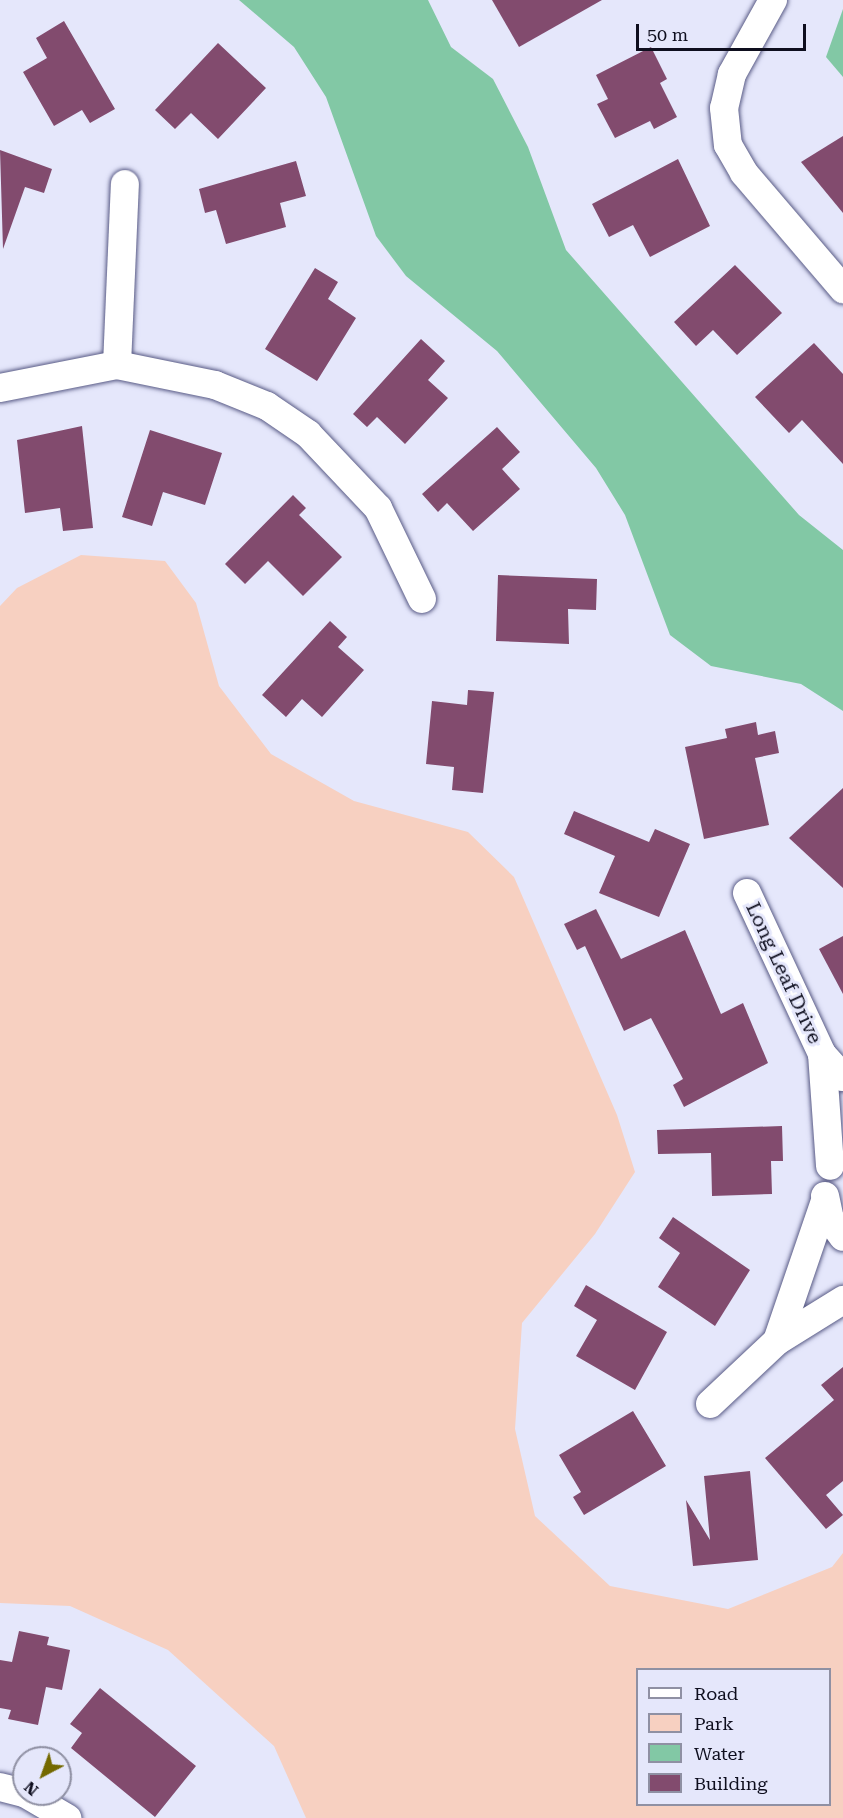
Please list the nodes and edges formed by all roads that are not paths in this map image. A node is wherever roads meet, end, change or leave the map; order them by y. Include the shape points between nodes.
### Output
1 (773, 0) edge
2 (125, 184) dead end
3 (843, 290) edge
4 (117, 365) junction
5 (0, 388) edge
6 (422, 599) dead end
7 (747, 893) dead end
8 (822, 1054) junction
9 (843, 1077) edge
10 (836, 1157) edge
11 (825, 1201) junction
12 (843, 1237) edge
13 (843, 1300) edge
14 (777, 1341) junction
15 (710, 1404) dead end
16 (46, 1806) edge
17 (67, 1818) edge

1 - 3 street via 732,74 724,108 728,145 744,173
2 - 4 street
4 - 5 street
4 - 6 street via 215,385 267,406 308,434 378,508
7 - 8 street, Long Leaf Drive
8 - 9 street, Long Leaf Drive
8 - 10 street, Long Leaf Drive
10 - 11 street, Long Leaf Drive
11 - 12 street
11 - 14 street
13 - 14 street
14 - 15 street
16 - 17 street

